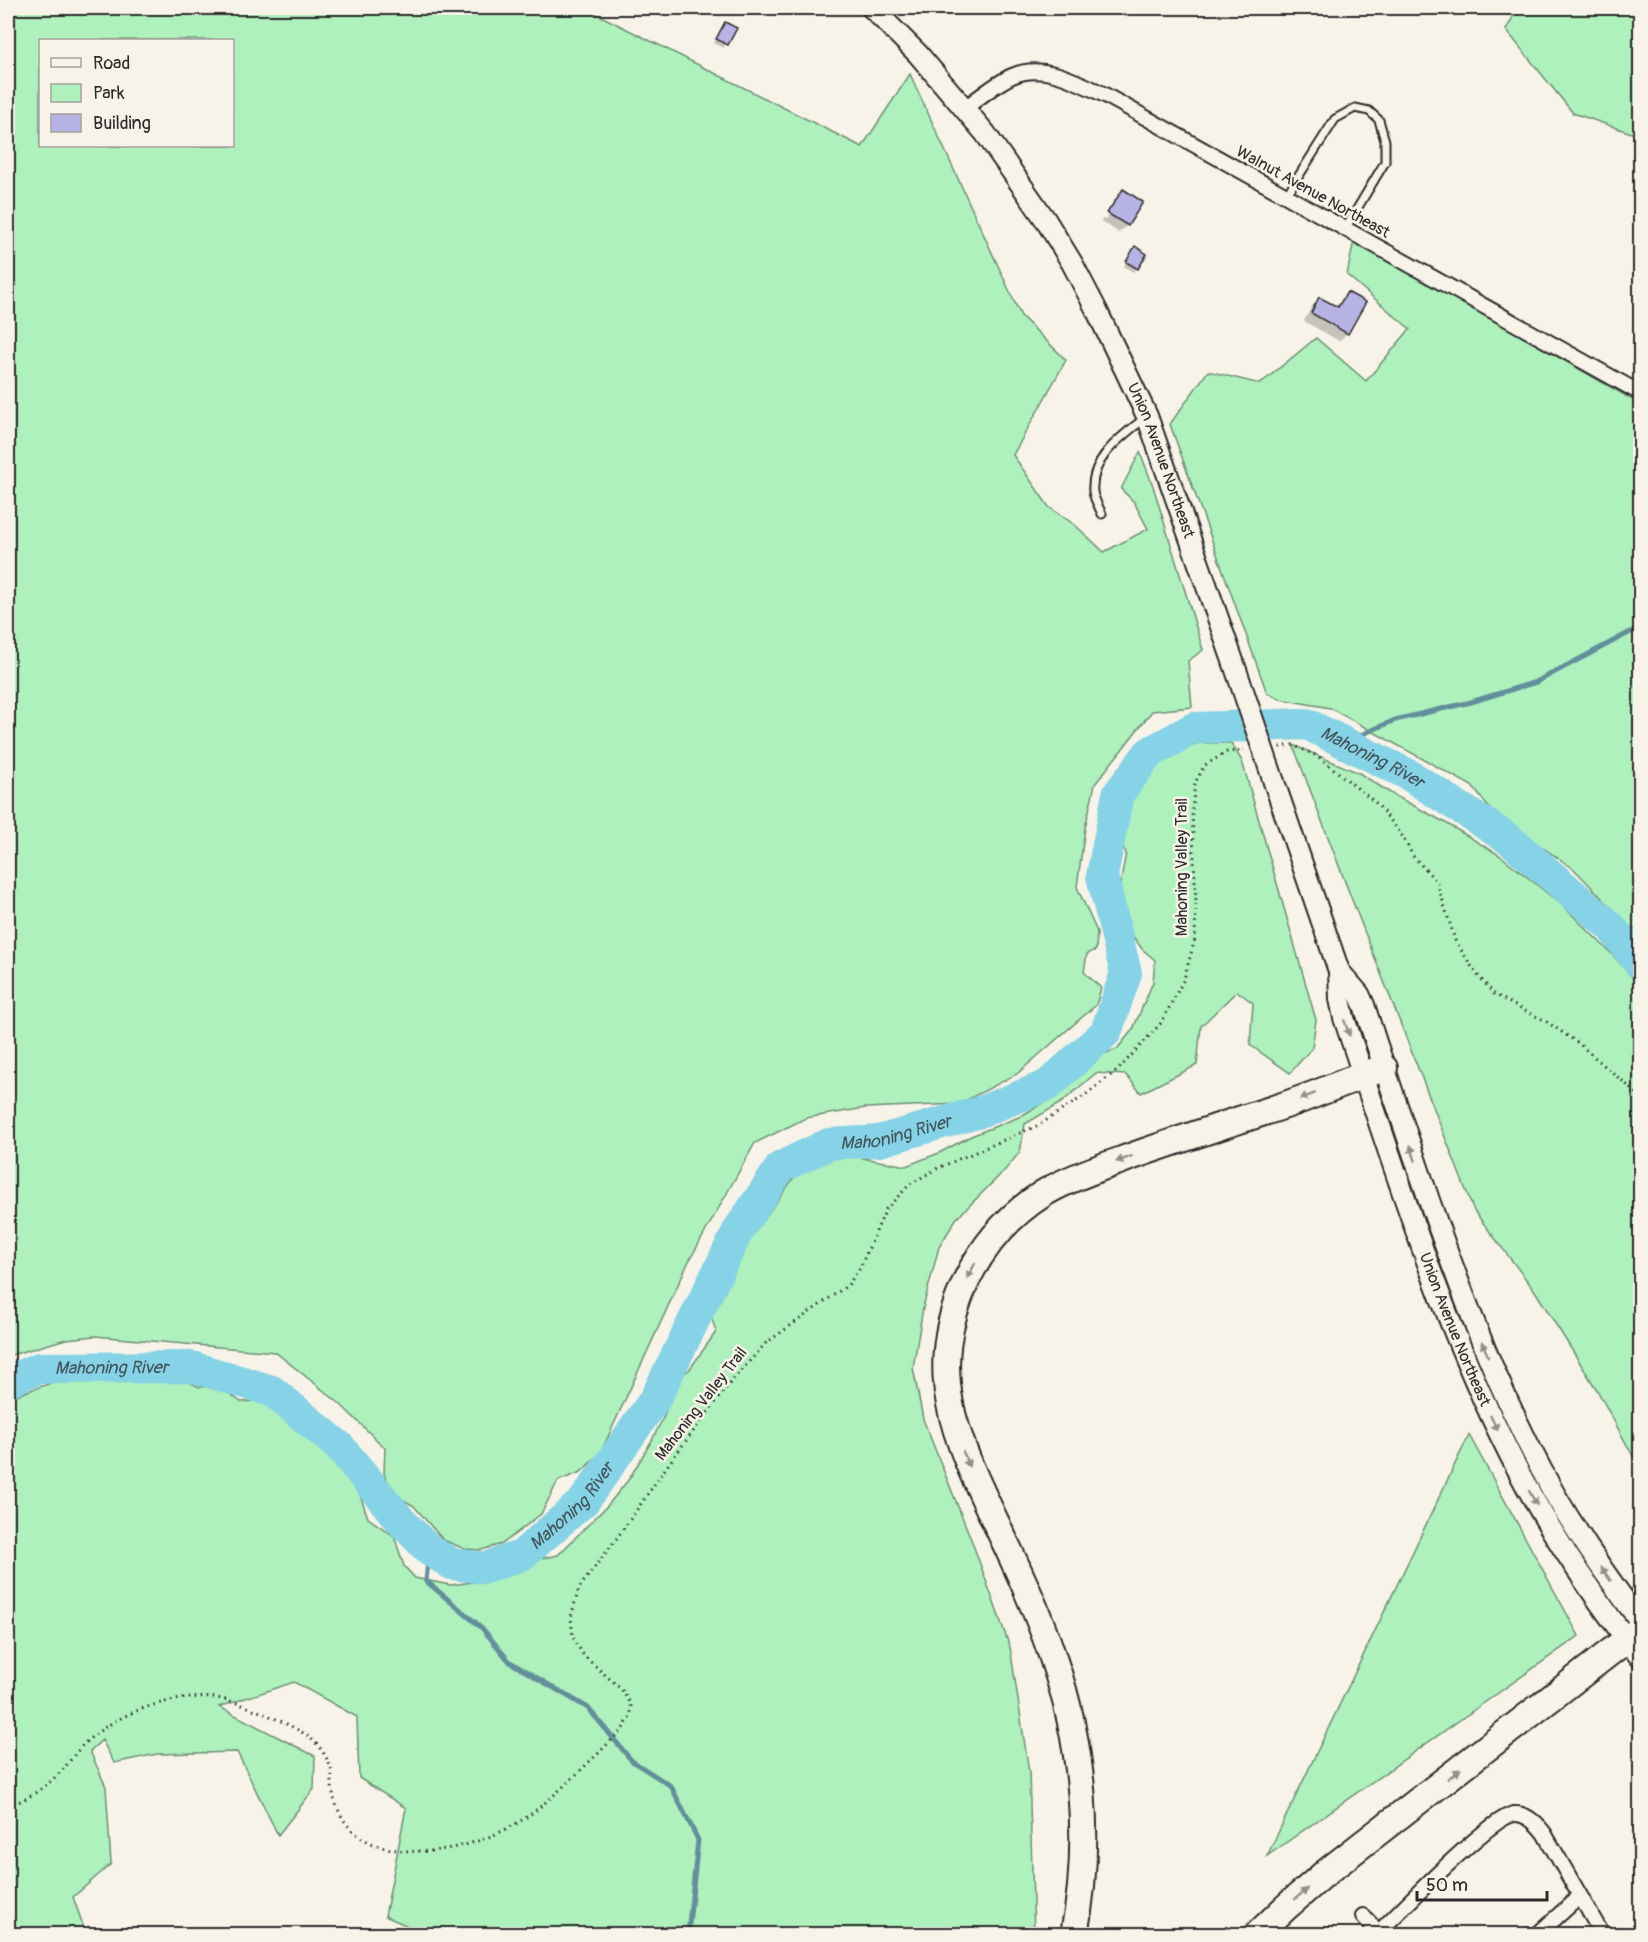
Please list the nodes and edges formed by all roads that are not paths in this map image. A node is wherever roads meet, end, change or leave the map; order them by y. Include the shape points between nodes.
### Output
1 (872, 8) edge
2 (965, 108) junction
3 (1286, 196) junction
4 (1345, 229) junction
5 (1641, 393) edge
6 (1147, 416) junction
7 (1102, 514) dead end
8 (1373, 1071) junction
9 (1637, 1637) edge
10 (1580, 1896) junction
11 (1363, 1916) dead end
12 (1379, 1934) edge
13 (1074, 1935) edge
14 (1258, 1935) edge
15 (1538, 1935) edge
16 (1602, 1935) edge

1 - 2 main road, Union Avenue Northeast
2 - 3 street, Walnut Avenue Northeast via 1021,73 1042,71 1069,78
2 - 6 main road, Union Avenue Northeast via 1016,175 1066,254
3 - 4 street, Walnut Avenue Northeast
3 - 4 lane via 1335,119 1355,108 1369,111 1379,120 1385,162
4 - 5 street, Walnut Avenue Northeast
6 - 7 lane via 1098,464 1094,493
6 - 8 main road, Union Avenue Northeast, bridge via 1339,971 1344,1018
8 - 9 main road, Union Avenue Northeast via 1410,1215 1487,1409 1545,1519 1590,1589
8 -> 13 highway via 1301,1100 1091,1171 1044,1193 1016,1214 987,1245 962,1291 947,1354 952,1419 1040,1622 1073,1734 1082,1851
14 -> 9 highway via 1324,1874
10 - 12 street via 1544,1833 1530,1819 1512,1814 1441,1872
10 - 15 street
10 - 16 street
11 - 12 street

